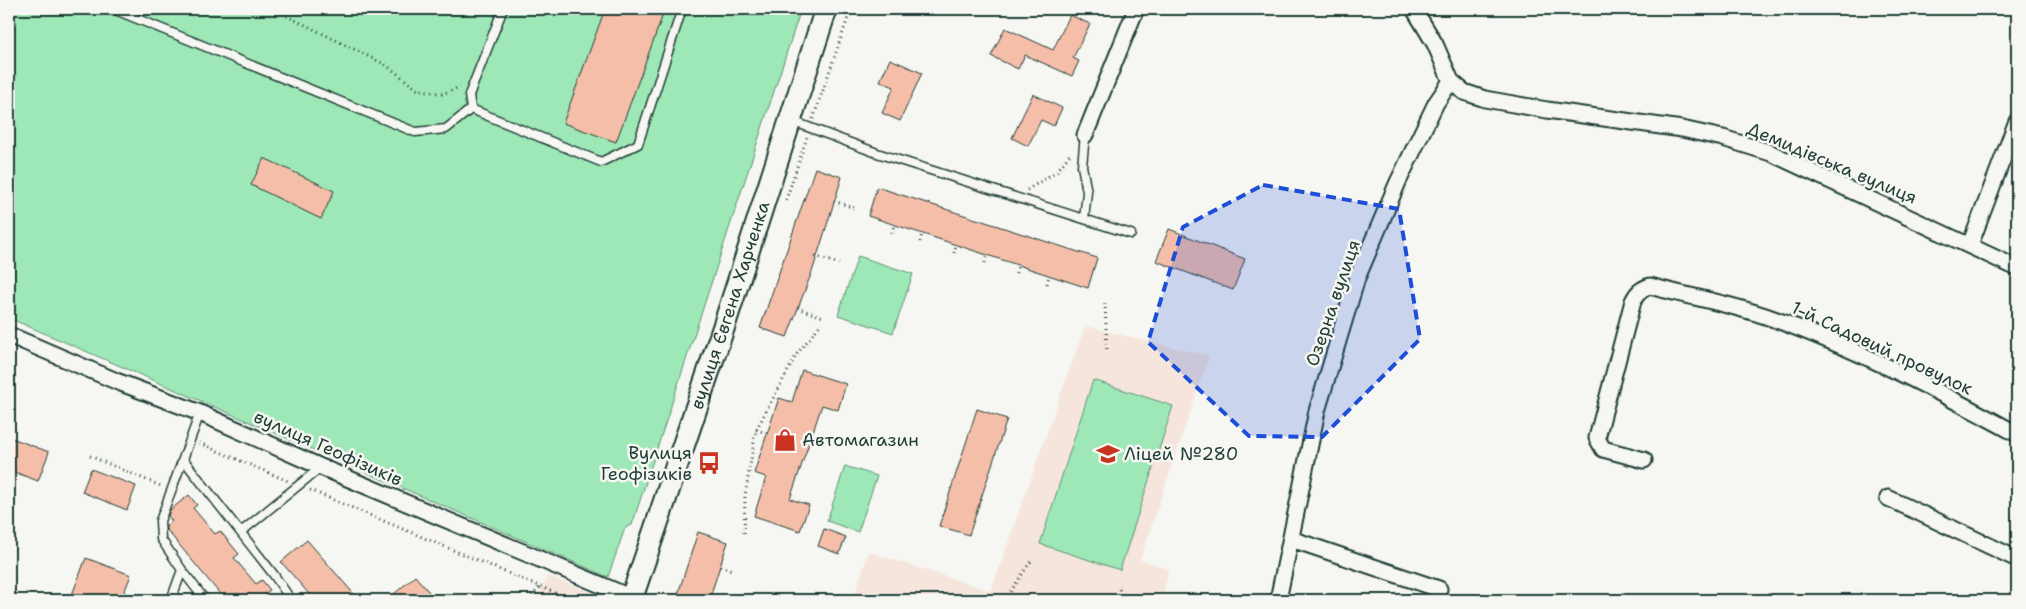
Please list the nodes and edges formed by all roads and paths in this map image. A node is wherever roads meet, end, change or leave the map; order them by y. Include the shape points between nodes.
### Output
1 (113, 9) edge
2 (274, 9) edge
3 (503, 9) edge
4 (682, 9) edge
5 (826, 9) edge
6 (1136, 9) edge
7 (1414, 9) edge
8 (1451, 81) junction
9 (474, 82) junction
10 (471, 109) junction
11 (2017, 120) edge
12 (791, 121) junction
13 (1085, 135) junction
14 (1013, 198) junction
15 (834, 200) dead end
16 (857, 209) dead end
17 (1084, 219) junction
18 (894, 225) dead end
19 (892, 233) dead end
20 (922, 234) dead end
21 (1131, 234) dead end
22 (920, 242) dead end
23 (956, 245) dead end
24 (1970, 245) junction
25 (954, 252) dead end
26 (987, 255) dead end
27 (815, 256) dead end
28 (985, 263) dead end
29 (839, 264) dead end
30 (1018, 265) dead end
31 (2017, 268) edge
32 (1016, 273) dead end
33 (1049, 275) dead end
34 (1047, 284) dead end
35 (1105, 303) dead end
36 (797, 308) dead end
37 (823, 317) dead end
38 (820, 325) dead end
39 (9, 335) edge
40 (1107, 351) dead end
41 (200, 412) junction
42 (756, 430) junction
43 (767, 433) dead end
44 (2017, 434) edge
45 (190, 439) junction
46 (90, 456) dead end
47 (183, 459) junction
48 (1644, 460) dead end
49 (321, 467) junction
50 (298, 485) junction
51 (171, 490) junction
52 (1888, 498) dead end
53 (241, 532) junction
54 (744, 532) dead end
55 (1291, 538) junction
56 (2017, 558) edge
57 (1031, 561) dead end
58 (720, 566) dead end
59 (182, 570) junction
60 (732, 570) dead end
61 (1120, 585) dead end
62 (540, 586) junction
63 (632, 599) edge
64 (171, 600) edge
65 (204, 600) edge
66 (291, 600) edge
67 (529, 600) edge
68 (572, 600) edge
69 (1005, 600) edge
70 (1118, 600) edge
71 (1278, 600) edge
72 (1436, 600) edge

1 - 10 lane via 415,132 446,129
2 - 9 path via 386,65 417,89 442,94
3 - 9 lane
4 - 10 lane via 638,144 601,162
5 - 12 main road, вулиця Євгена Харченка
6 - 13 street
7 - 8 street via 1435,44
8 - 24 street, Демидівська вулиця via 1464,92 1485,99 1724,138 1771,153
8 - 55 street, Озерна вулиця via 1432,111 1398,182 1357,278 1317,411
9 - 10 lane via 469,95
11 - 24 street
12 - 14 lane
12 - 63 main road, вулиця Євгена Харченка
13 - 14 path via 1058,171
13 - 17 lane via 1082,166 1087,192
14 - 17 lane
15 - 16 path
17 - 21 lane
18 - 19 path
20 - 22 path
23 - 25 path
24 - 31 street, Демидівська вулиця
26 - 28 path
27 - 29 path
30 - 32 path
33 - 34 path
35 - 40 path
36 - 37 path
38 - 42 path via 797,354
39 - 41 street, вулиця Геофізиків via 116,381
41 - 45 lane
41 - 49 street, вулиця Геофізиків
42 - 43 path
42 - 54 path via 745,496
44 - 48 street, 1-й Садовий провулок via 1956,401 1825,339 1769,317 1650,286 1643,288 1633,301 1596,438 1603,448
45 - 47 lane
45 - 50 path
46 - 51 path
47 - 51 lane
47 - 53 lane
49 - 50 lane
49 - 63 street, вулиця Геофізиків
50 - 53 lane
50 - 62 path
51 - 59 lane via 160,521 161,539
52 - 56 street
53 - 66 lane
55 - 71 street, Озерна вулиця
55 - 72 street via 1439,589
57 - 69 path
58 - 60 path
59 - 64 lane
59 - 65 lane
61 - 70 path
62 - 67 path
62 - 68 path

